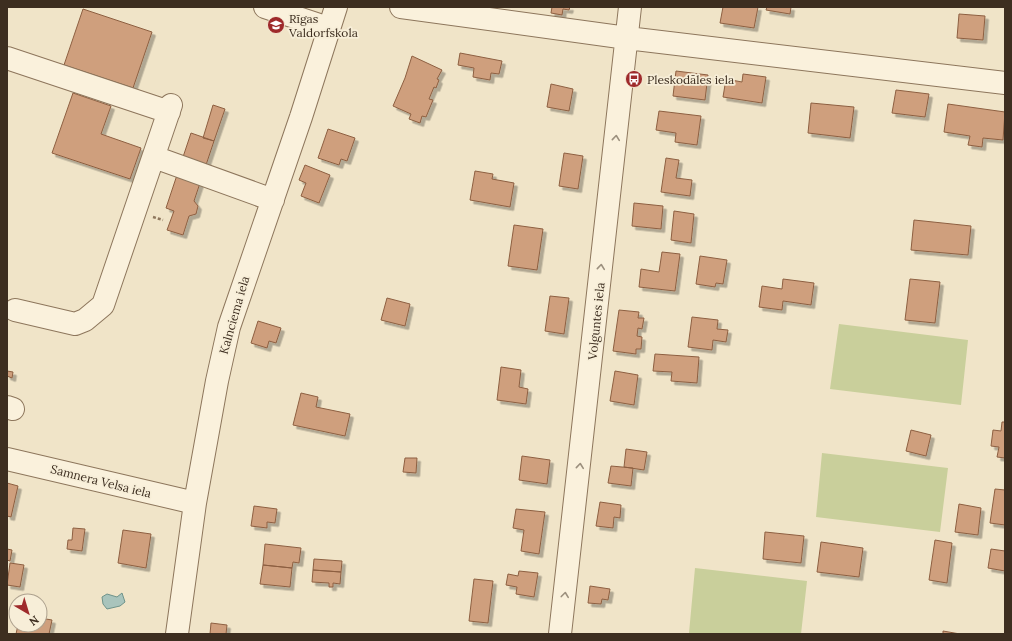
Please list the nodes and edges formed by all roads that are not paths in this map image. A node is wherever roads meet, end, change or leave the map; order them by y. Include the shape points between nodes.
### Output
1 (265, 7) edge
2 (336, 7) edge
3 (401, 7) edge
4 (630, 7) edge
5 (328, 28) junction
6 (627, 38) junction
7 (7, 58) edge
8 (1005, 82) edge
9 (154, 158) junction
10 (273, 200) junction
11 (15, 310) dead end
12 (7, 459) edge
13 (195, 503) junction
14 (177, 634) edge
15 (560, 634) edge

1 - 5 street
2 - 5 street, Kalnciema iela
3 - 6 street
4 - 6 street, Volguntes iela
5 - 10 street, Kalnciema iela
6 - 8 street
15 -> 6 street, Volguntes iela
7 - 9 street via 170,109
9 - 10 street
9 - 11 street via 103,305 85,320 75,324
10 - 13 street, Kalnciema iela via 229,326
12 - 13 street, Samnera Velsa iela
13 - 14 street, Kalnciema iela

